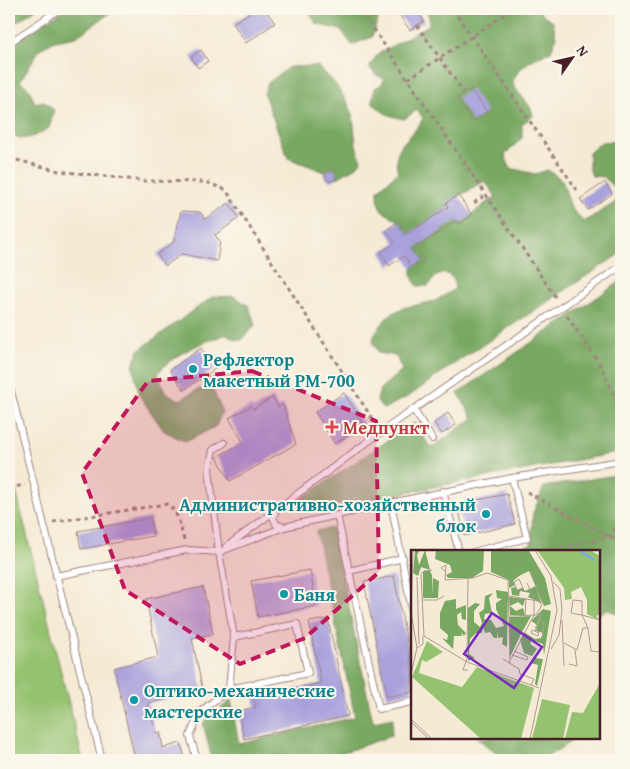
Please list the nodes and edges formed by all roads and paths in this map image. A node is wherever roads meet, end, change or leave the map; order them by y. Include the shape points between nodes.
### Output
1 (60, 9) edge
2 (360, 9) edge
3 (453, 9) edge
4 (513, 9) edge
5 (418, 25) dead end
6 (472, 36) junction
7 (9, 42) edge
8 (440, 58) junction
9 (408, 79) junction
10 (464, 93) dead end
11 (9, 158) edge
12 (577, 190) dead end
13 (487, 194) junction
14 (474, 203) dead end
15 (621, 266) edge
16 (561, 306) junction
17 (9, 383) edge
18 (414, 410) junction
19 (621, 411) edge
20 (381, 432) junction
21 (432, 439) dead end
22 (224, 443) dead end
23 (621, 461) edge
24 (513, 482) junction
25 (33, 483) junction
26 (9, 488) edge
27 (443, 491) junction
28 (391, 502) junction
29 (277, 508) junction
30 (337, 515) junction
31 (621, 516) edge
32 (43, 524) junction
33 (284, 528) junction
34 (610, 537) junction
35 (621, 540) edge
36 (187, 550) junction
37 (458, 550) edge
38 (481, 550) edge
39 (548, 550) edge
40 (219, 552) junction
41 (403, 558) junction
42 (349, 571) junction
43 (56, 576) junction
44 (411, 605) edge
45 (234, 637) junction
46 (229, 689) junction
47 (411, 702) edge
48 (102, 760) edge
49 (198, 760) edge

1 - 7 lane
2 - 9 path
3 - 6 path
4 - 6 path
5 - 8 path
6 - 8 path
6 - 12 path
8 - 9 path
8 - 10 path
9 - 13 path
11 - 20 path via 59,171 217,185 226,190
13 - 14 path
13 - 16 path
15 - 16 lane
16 - 18 lane
16 - 19 path via 601,366
17 - 25 lane
18 - 20 lane
18 - 21 lane
20 - 29 lane
22 - 40 lane via 213,450 209,469
23 - 24 lane
24 - 27 lane
24 - 34 path
24 - 38 lane via 527,538
25 - 26 path
25 - 32 lane
27 - 28 lane
27 - 37 lane
28 - 30 lane
28 - 41 lane
29 - 33 lane via 273,517 276,524
29 - 40 lane
30 - 33 lane
30 - 42 lane
31 - 34 path
32 - 36 path via 166,504 176,514
32 - 43 lane
33 - 40 lane
34 - 35 path
34 - 39 path
36 - 40 lane
36 - 43 lane
40 - 45 lane
41 - 42 lane
41 - 44 lane
42 - 47 lane via 379,709
43 - 48 lane
45 - 46 lane
45 - 46 lane via 297,624 308,673
46 - 49 lane via 200,712 190,736

